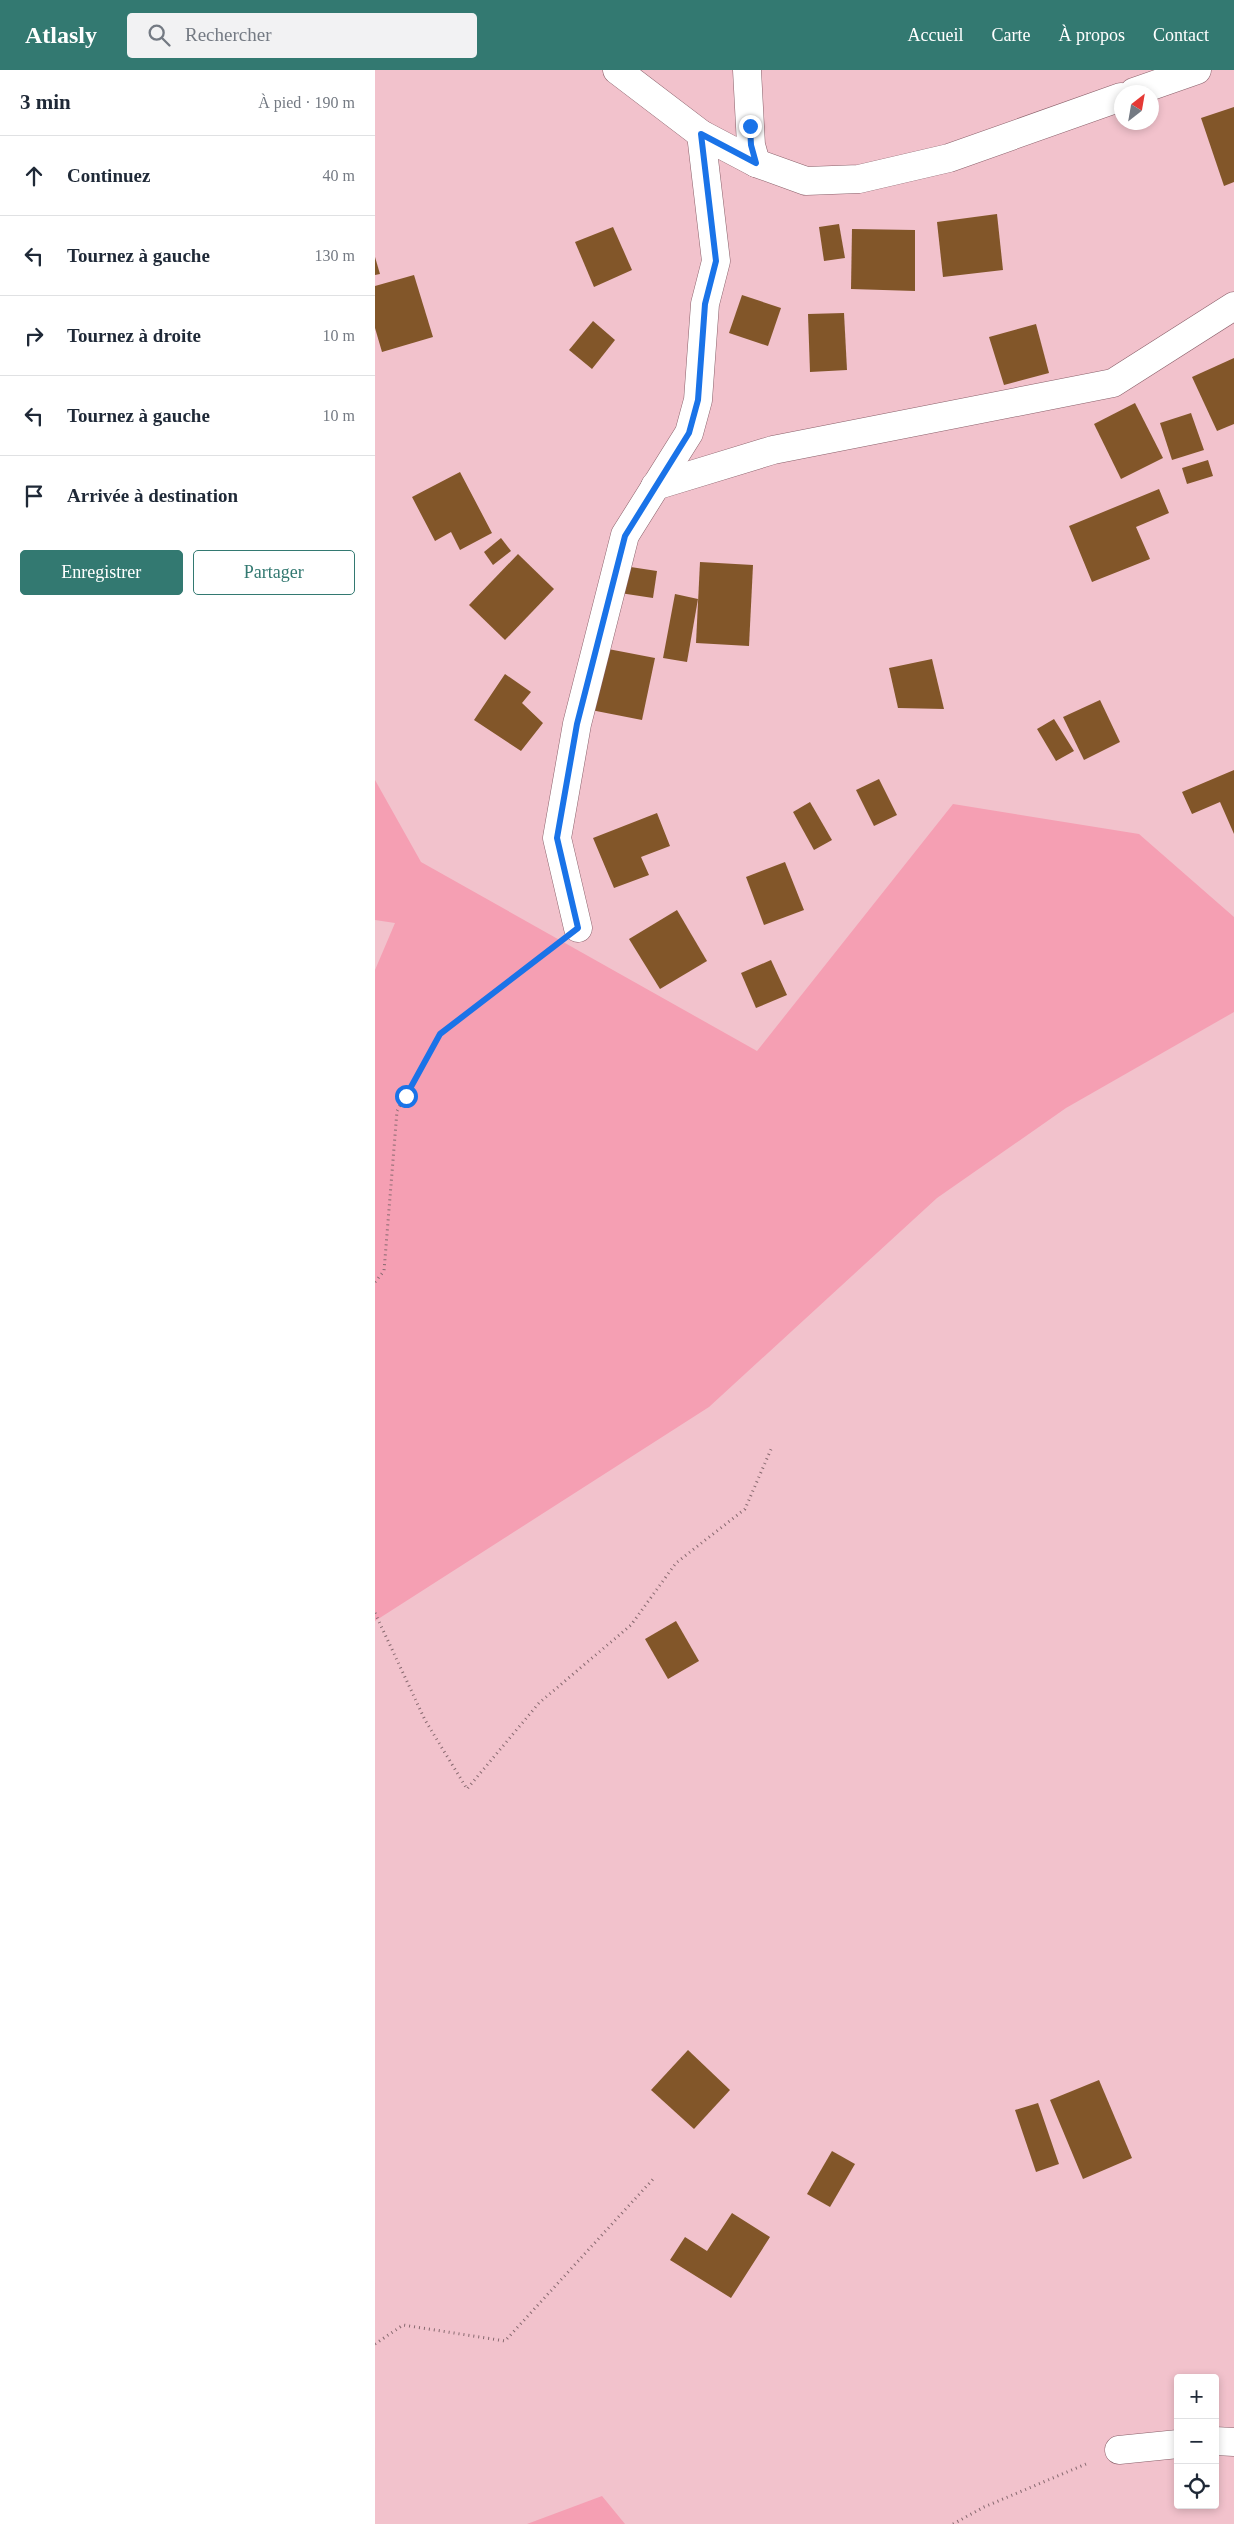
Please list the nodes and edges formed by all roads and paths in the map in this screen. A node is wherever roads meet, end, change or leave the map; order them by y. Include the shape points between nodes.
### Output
1 (617, 70) edge
2 (747, 70) edge
3 (1197, 70) edge
4 (1154, 85) edge
5 (1114, 99) edge
6 (701, 134) junction
7 (756, 163) junction
8 (1234, 306) edge
9 (655, 486) junction
10 (578, 928) joint
11 (375, 1282) edge
12 (772, 1447) dead end
13 (375, 1612) edge
14 (655, 2177) dead end
15 (375, 2344) edge
16 (1219, 2441) edge
17 (1234, 2442) edge
18 (1174, 2444) edge
19 (1119, 2450) joint
20 (953, 2524) edge

1 - 6 street
2 - 7 street via 751,145
3 - 4 street
5 - 7 street via 949,158 859,179 806,182
6 - 7 street
6 - 9 street via 716,261 705,304 698,400 689,433
8 - 9 street via 1113,383 773,450
9 - 10 street via 625,536 577,724 557,838
10 - 11 path via 440,1034 397,1111 385,1271
12 - 13 path via 745,1509 676,1563 631,1625 539,1703 467,1789 425,1720
14 - 15 path via 505,2341 403,2325
16 - 17 street
18 - 19 street
19 - 20 path via 984,2507

